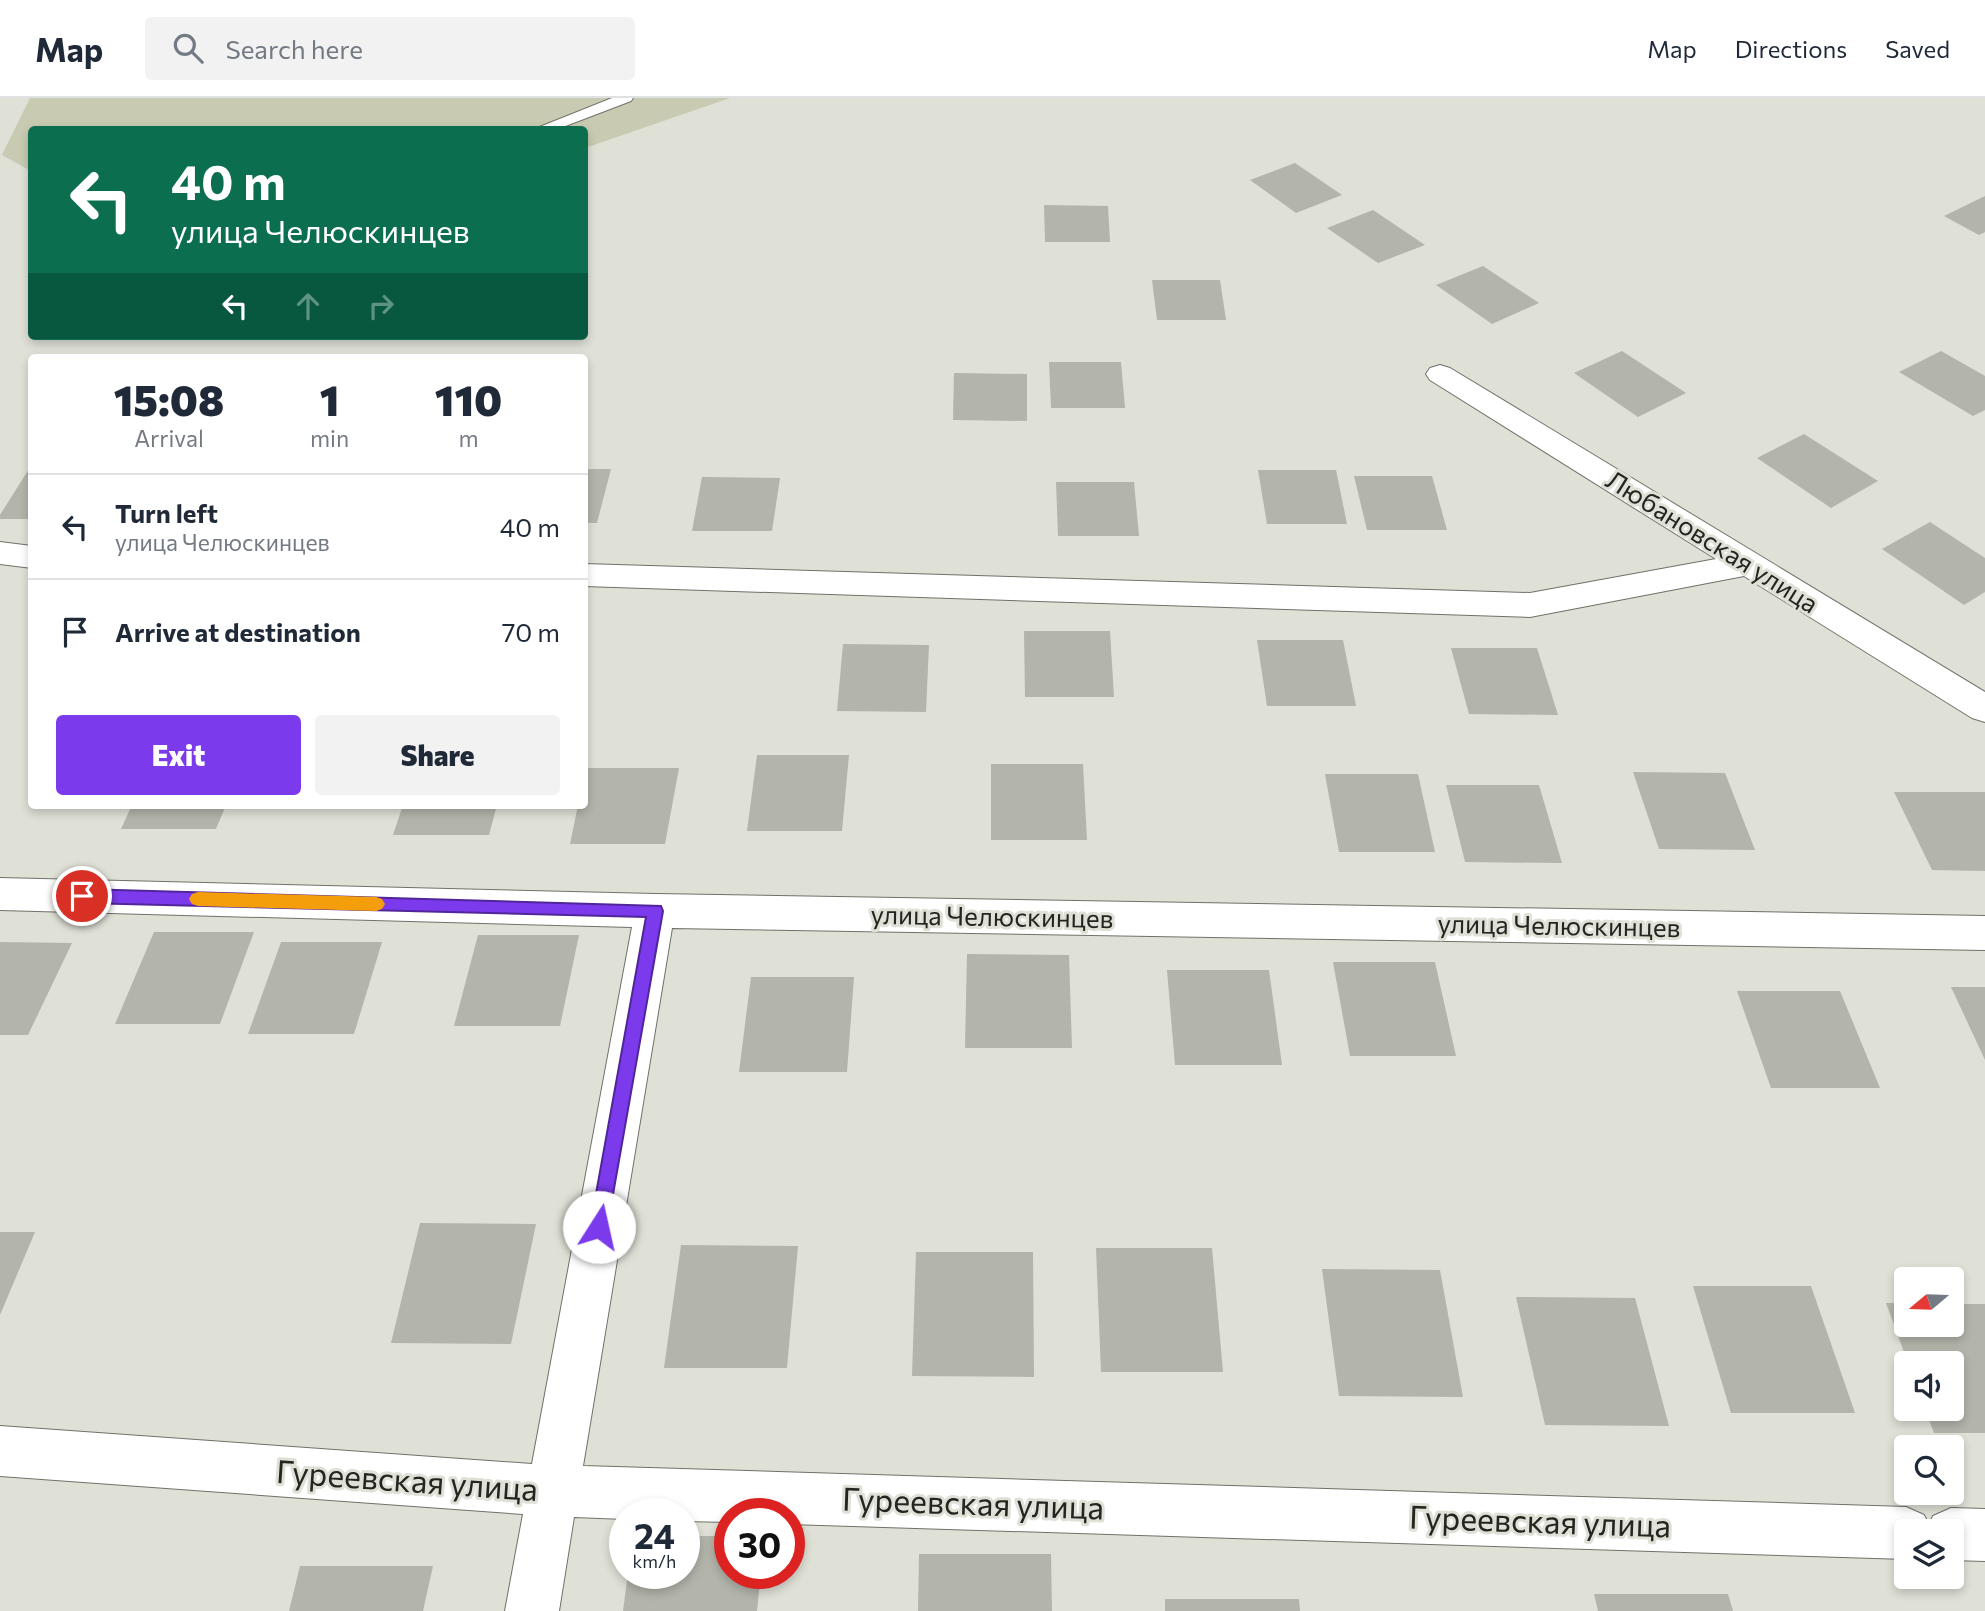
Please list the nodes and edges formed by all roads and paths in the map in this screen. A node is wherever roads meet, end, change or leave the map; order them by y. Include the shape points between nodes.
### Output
1 (626, 98) edge
2 (550, 126) edge
3 (1440, 374) dead end
4 (0, 553) edge
5 (28, 556) edge
6 (1748, 564) junction
7 (588, 575) edge
8 (1985, 709) edge
9 (0, 894) edge
10 (655, 911) junction
11 (1985, 933) edge
12 (0, 1451) edge
13 (553, 1491) junction
14 (1894, 1533) edge
15 (1964, 1534) edge
16 (1985, 1535) edge
17 (531, 1611) edge

1 - 2 lane
3 - 6 street, Любановская улица
4 - 5 street
6 - 7 street via 1530,605
6 - 8 street, Любановская улица
9 - 10 street, улица Челюскинцев
10 - 11 street, улица Челюскинцев
10 - 13 street
12 - 13 street, Гуреевская улица
13 - 14 street, Гуреевская улица
13 - 17 street
15 - 16 street

